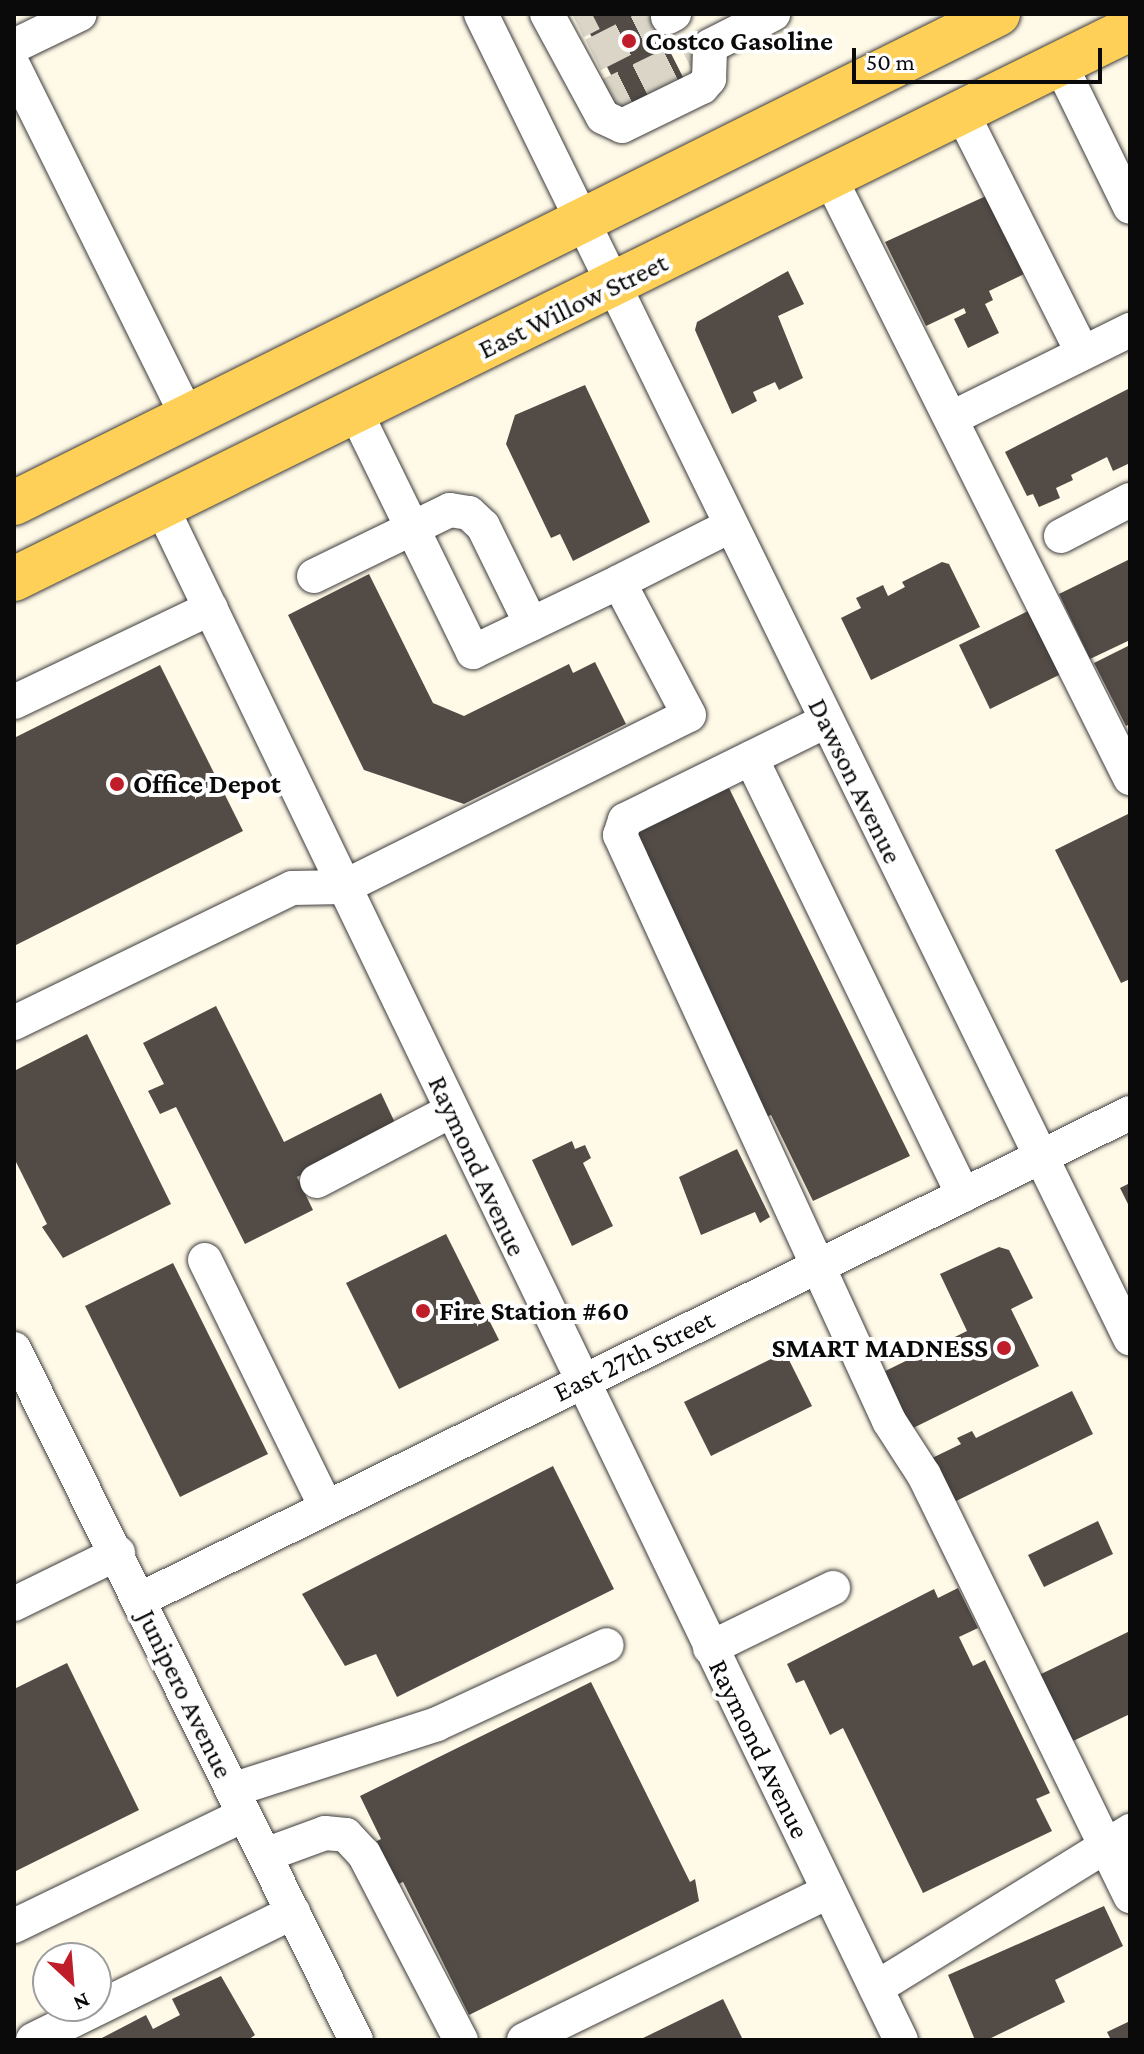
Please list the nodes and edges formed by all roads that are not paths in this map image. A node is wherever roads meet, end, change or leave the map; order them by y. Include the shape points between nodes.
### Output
1 (80, 14) edge
2 (481, 14) edge
3 (773, 14) edge
4 (998, 14) edge
5 (560, 22) edge
6 (1130, 29) edge
7 (14, 46) edge
8 (1060, 64) junction
9 (14, 67) edge
10 (962, 113) junction
11 (830, 178) junction
12 (1128, 198) edge
13 (581, 224) junction
14 (612, 286) junction
15 (1130, 330) edge
16 (1082, 352) junction
17 (356, 413) junction
18 (188, 418) junction
19 (952, 418) junction
20 (1130, 500) edge
21 (14, 503) edge
22 (161, 506) junction
23 (730, 526) junction
24 (412, 528) junction
25 (1061, 536) dead end
26 (314, 576) dead end
27 (14, 579) edge
28 (619, 582) junction
29 (211, 608) junction
30 (531, 624) junction
31 (14, 702) edge
32 (826, 721) junction
33 (751, 758) junction
34 (1130, 778) edge
35 (344, 887) junction
36 (14, 1023) edge
37 (451, 1111) junction
38 (1130, 1113) edge
39 (1040, 1157) junction
40 (317, 1181) dead end
41 (963, 1195) junction
42 (205, 1260) dead end
43 (821, 1265) junction
44 (1130, 1338) edge
45 (14, 1350) edge
46 (580, 1382) junction
47 (326, 1507) junction
48 (118, 1553) junction
49 (833, 1588) dead end
50 (139, 1600) junction
51 (14, 1604) edge
52 (607, 1645) dead end
53 (710, 1648) junction
54 (238, 1802) junction
55 (1117, 1837) edge
56 (265, 1855) junction
57 (829, 1891) junction
58 (1130, 1896) edge
59 (293, 1912) junction
60 (14, 1926) edge
61 (876, 1988) junction
62 (33, 2040) edge
63 (356, 2040) edge
64 (461, 2040) edge
65 (524, 2040) edge
66 (901, 2040) edge

1 - 7 street
2 - 13 street, Dawson Avenue
3 - 5 street via 710,46 709,79 702,87 622,126 603,117 584,60
4 - 13 main road
6 - 8 main road, East Willow Street
8 - 10 main road, East Willow Street
8 - 12 street
9 - 18 street
10 - 11 main road, East Willow Street
10 - 16 street
11 - 14 main road, East Willow Street
11 - 19 street
13 - 14 street, Dawson Avenue
13 - 18 main road
14 - 17 main road, East Willow Street
14 - 23 street, Dawson Avenue
15 - 16 street
16 - 19 street
17 - 22 main road, East Willow Street
17 - 24 street
18 - 21 main road
19 - 34 street
20 - 25 street
22 - 27 main road, East Willow Street
22 - 29 street, Raymond Avenue
23 - 28 street
23 - 32 street, Dawson Avenue
24 - 26 street
24 - 30 street via 450,510 469,513 483,526
24 - 30 street via 473,652
28 - 30 street
28 - 35 street via 689,715
29 - 31 street
29 - 35 street, Raymond Avenue
32 - 33 street
32 - 39 street, Dawson Avenue
33 - 41 street
33 - 43 street via 625,820 620,835
35 - 36 street via 292,888
35 - 37 street, Raymond Avenue
37 - 40 street
37 - 46 street, Raymond Avenue
38 - 39 street, East 27th Street
39 - 41 street, East 27th Street
39 - 44 street, Dawson Avenue
41 - 43 street, East 27th Street
42 - 47 street
43 - 46 street, East 27th Street
43 - 55 street via 889,1421 924,1475
45 - 48 street, Junipero Avenue
46 - 47 street, East 27th Street
46 - 53 street, Raymond Avenue
47 - 50 street, East 27th Street
48 - 50 street, Junipero Avenue
48 - 51 street
49 - 53 street
50 - 54 street, Junipero Avenue
52 - 54 street via 437,1724
53 - 57 street, Raymond Avenue
54 - 56 street, Junipero Avenue
54 - 60 street
55 - 58 street
55 - 61 street
56 - 59 street, Junipero Avenue
56 - 64 street via 325,1833 346,1835 364,1854
57 - 61 street, Raymond Avenue
57 - 65 street
59 - 62 street
59 - 63 street, Junipero Avenue
61 - 66 street, Raymond Avenue

